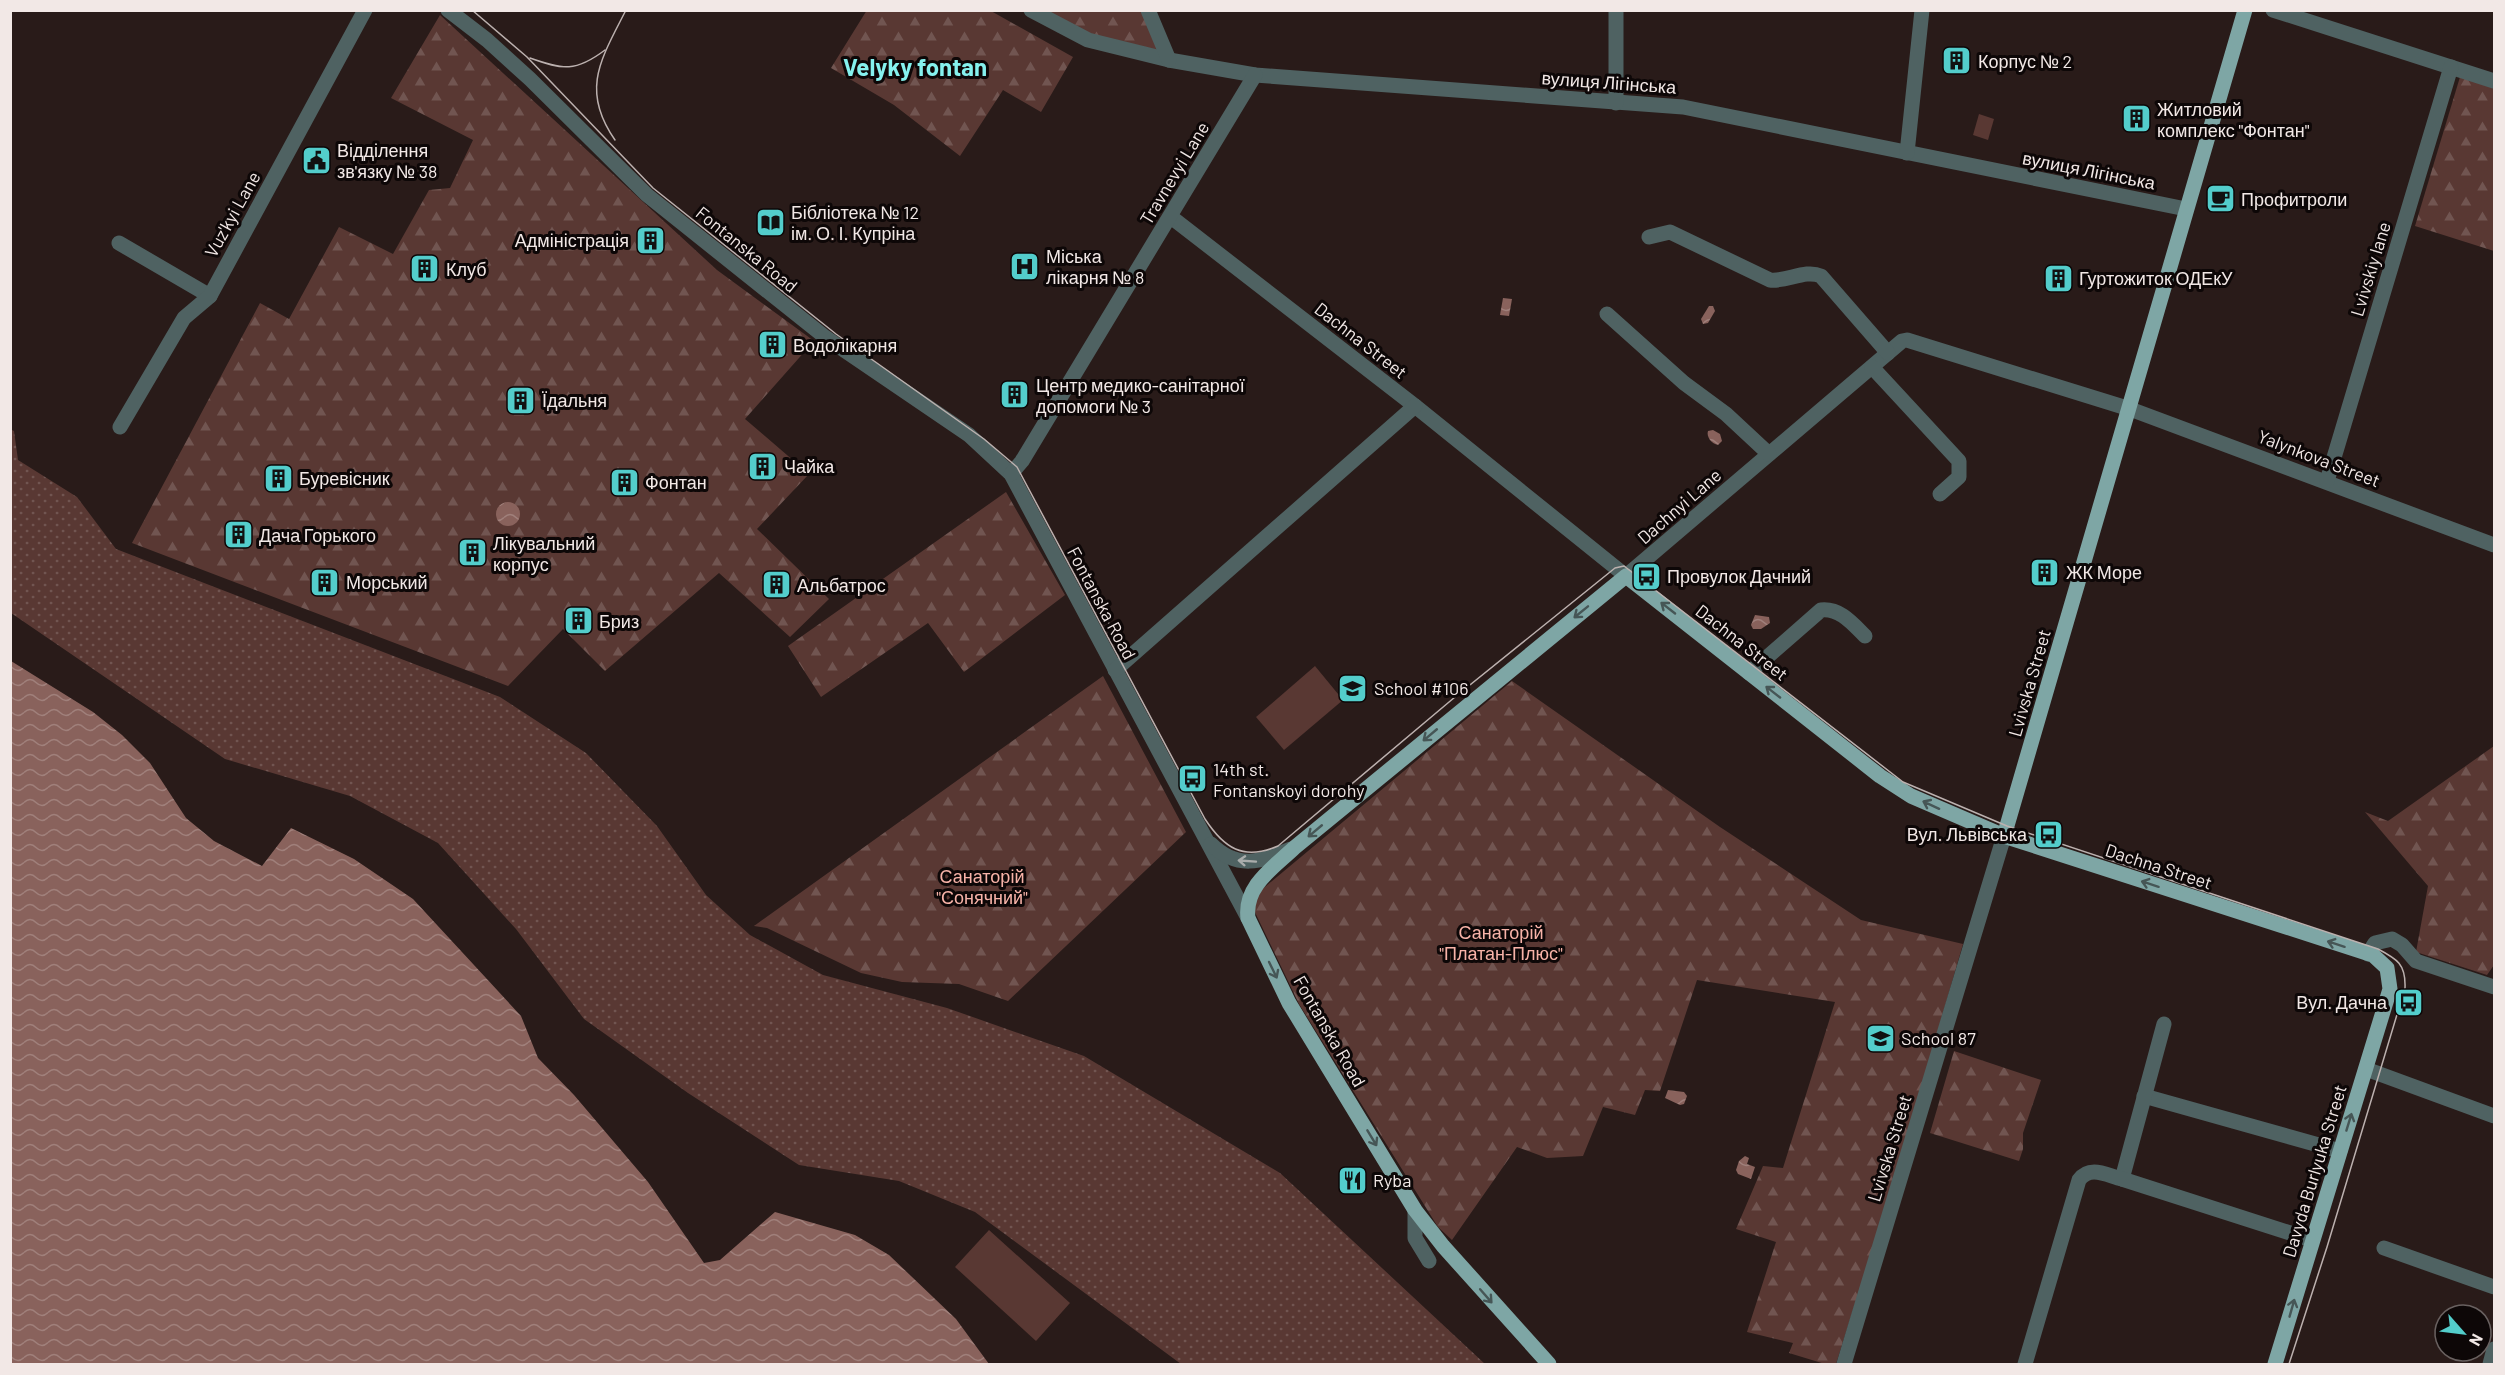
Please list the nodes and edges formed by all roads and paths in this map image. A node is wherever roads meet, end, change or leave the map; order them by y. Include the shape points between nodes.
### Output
1 (365, 10) edge
2 (448, 10) edge
3 (1031, 10) edge
4 (1148, 10) edge
5 (1616, 10) edge
6 (1922, 10) edge
7 (2245, 10) edge
8 (2273, 10) edge
9 (1169, 60) junction
10 (2451, 67) junction
11 (1255, 75) junction
12 (2494, 81) edge
13 (1616, 103) junction
14 (1907, 153) junction
15 (2186, 209) junction
16 (1171, 217) junction
17 (1649, 237) dead end
18 (119, 243) dead end
19 (210, 296) junction
20 (1607, 314) dead end
21 (1888, 353) junction
22 (1872, 367) junction
23 (1414, 406) junction
24 (2130, 409) junction
25 (120, 427) dead end
26 (1769, 454) junction
27 (1011, 474) junction
28 (2327, 481) junction
29 (1940, 494) dead end
30 (2494, 545) edge
31 (1626, 576) junction
32 (1865, 636) dead end
33 (1115, 670) junction
34 (1749, 673) junction
35 (2004, 836) junction
36 (1205, 838) junction
37 (1294, 848) junction
38 (1248, 918) junction
39 (2368, 954) junction
40 (2494, 987) edge
41 (2390, 989) joint
42 (2164, 1024) dead end
43 (2366, 1069) junction
44 (2144, 1096) junction
45 (2494, 1116) edge
46 (2340, 1151) junction
47 (2122, 1179) junction
48 (1416, 1210) junction
49 (2312, 1240) junction
50 (2384, 1248) dead end
51 (1429, 1262) dead end
52 (2494, 1287) edge
53 (2494, 1349) edge
54 (1549, 1365) edge
55 (1844, 1365) edge
56 (2025, 1365) edge
57 (2276, 1365) edge
58 (2490, 1365) edge

1 - 19 street, Vuz'kyi Lane
2 - 27 street, Fontanska Road via 530,79 647,195 825,337 969,435
3 - 9 street, вулиця Лігінська via 1088,40
4 - 9 street
5 - 13 street
6 - 14 street
7 - 15 main road, Lvivska Street
8 - 10 street
9 - 11 street, вулиця Лігінська
10 - 12 street
10 - 28 street, Lvivskiy lane
11 - 13 street, вулиця Лігінська
11 - 16 street, Travnevyi Lane
13 - 14 street, вулиця Лігінська via 1683,107
14 - 15 street, вулиця Лігінська
15 - 24 main road, Lvivska Street
16 - 23 street, Dachna Street
16 - 27 street, Travnevyi Lane
17 - 21 street via 1670,232 1770,280 1815,274
18 - 19 street
19 - 25 street, Vuz'kyi Lane via 184,318
20 - 26 street
21 - 22 street, Dachnyi Lane
21 - 24 street, Dachnyi Lane via 1902,340 1911,340
22 - 26 street, Dachnyi Lane
22 - 29 street via 1959,461 1959,477
23 - 31 street, Dachna Street
23 - 33 street
24 - 28 street, Yalynkova Street
24 - 35 main road, Lvivska Street
26 - 31 street, Dachnyi Lane
27 - 33 street, Fontanska Road
28 - 30 street, Yalynkova Street
34 -> 31 main road, Dachna Street
31 -> 37 main road, Dachnyi Lane
32 - 34 street via 1844,616 1832,609 1821,610
33 - 36 street, Fontanska Road
35 -> 34 main road, Dachna Street via 1911,796
39 -> 35 main road, Dachna Street
35 - 55 street, Lvivska Street
37 -> 36 street, Dachnyi Lane via 1265,861 1240,861 1219,852
36 - 38 street, Fontanska Road
37 - 38 main road, Dachnyi Lane via 1253,889 1248,898
38 -> 48 main road, Fontanska Road via 1289,1003
39 - 40 street via 2375,943 2392,939 2416,961
39 - 41 main road, Dachna Street via 2387,968
41 - 43 main road, Davyda Burlyuka Street
42 - 44 street
43 - 45 street
46 -> 43 main road, Davyda Burlyuka Street
44 - 46 street
44 - 47 street
46 - 49 main road, Davyda Burlyuka Street
47 - 49 street
47 - 56 street via 2092,1170 2079,1180
48 - 51 street via 1415,1238
48 -> 54 main road, Fontanska Road via 1450,1255
57 -> 49 main road, Davyda Burlyuka Street
50 - 52 street
53 - 58 street

